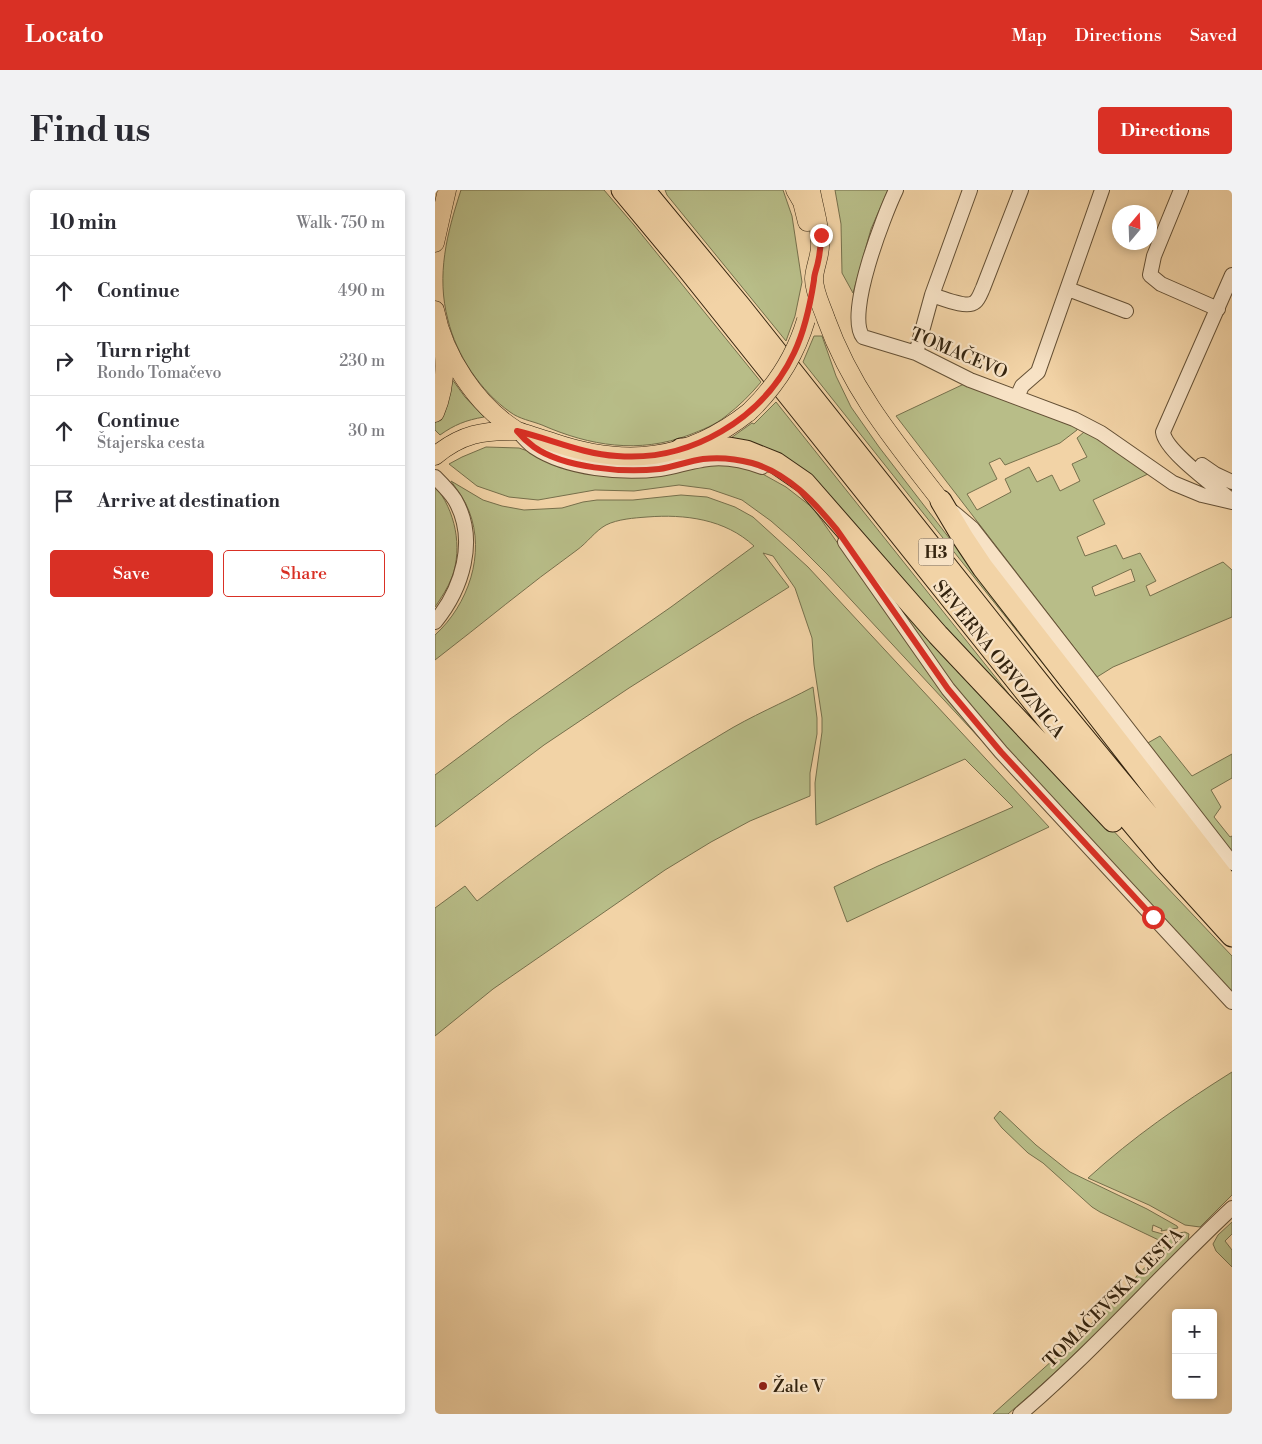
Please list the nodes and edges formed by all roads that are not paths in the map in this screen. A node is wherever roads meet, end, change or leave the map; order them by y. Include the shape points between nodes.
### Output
1 (441, 190) edge
2 (447, 190) edge
3 (622, 190) edge
4 (645, 190) edge
5 (896, 190) edge
6 (970, 190) edge
7 (1021, 190) edge
8 (1101, 190) edge
9 (1181, 190) edge
10 (802, 193) edge
11 (435, 197) edge
12 (435, 243) edge
13 (1232, 275) edge
14 (814, 279) junction
15 (1068, 289) junction
16 (932, 295) junction
17 (1218, 309) junction
18 (435, 310) edge
19 (1126, 311) dead end
20 (443, 338) junction
21 (916, 353) junction
22 (1017, 397) junction
23 (435, 413) edge
24 (517, 431) junction
25 (681, 449) junction
26 (435, 456) edge
27 (1193, 468) junction
28 (435, 477) edge
29 (1232, 482) edge
30 (941, 501) junction
31 (1232, 501) edge
32 (435, 622) edge
33 (1232, 863) edge
34 (1186, 885) junction
35 (1232, 889) edge
36 (1232, 910) edge
37 (1232, 936) edge
38 (1232, 1002) edge
39 (1232, 1208) edge
40 (1020, 1414) edge

1 - 11 main road
2 - 12 main road
3 - 34 highway, SEVERNA OBVOZNICA / H3 via 1042,715
4 - 36 highway, SEVERNA OBVOZNICA / H3 via 1048,694 1162,832
5 - 21 street, TOMAČEVO via 873,249 857,326 866,339
6 - 16 street
7 - 16 street via 976,302 964,304
8 - 15 street, TOMAČEVO
9 - 17 street via 1150,275 1161,284
10 - 14 main road
13 - 17 street
14 - 25 main road, bridge via 812,298 794,353 765,396 719,433
14 - 30 main road via 838,350 853,380 881,423
15 - 19 street
15 - 22 street, TOMAČEVO via 1038,372 1022,386
16 - 21 street
17 - 27 street via 1163,432 1168,444
18 - 20 main road
20 - 23 main road via 445,369
20 - 24 main road via 451,358 479,396
21 - 22 street, TOMAČEVO via 971,380
22 - 31 street, TOMAČEVO via 1088,426 1187,489 1216,500
24 - 25 main road via 573,448 617,456 651,456
24 - 26 main road via 470,435
24 - 38 street via 535,448 599,468 651,470 703,459 729,459 765,468 795,487 837,530 937,674 1001,752
25 - 34 highway via 746,451 776,463 805,483 938,635 1157,869
27 - 29 street via 1201,464
27 - 31 street
28 - 32 street via 460,513 465,550 457,587
30 - 33 street via 972,528
30 - 35 highway via 983,568
34 - 37 highway, SEVERNA OBVOZNICA / H3
39 - 40 street, TOMAČEVSKA CESTA

